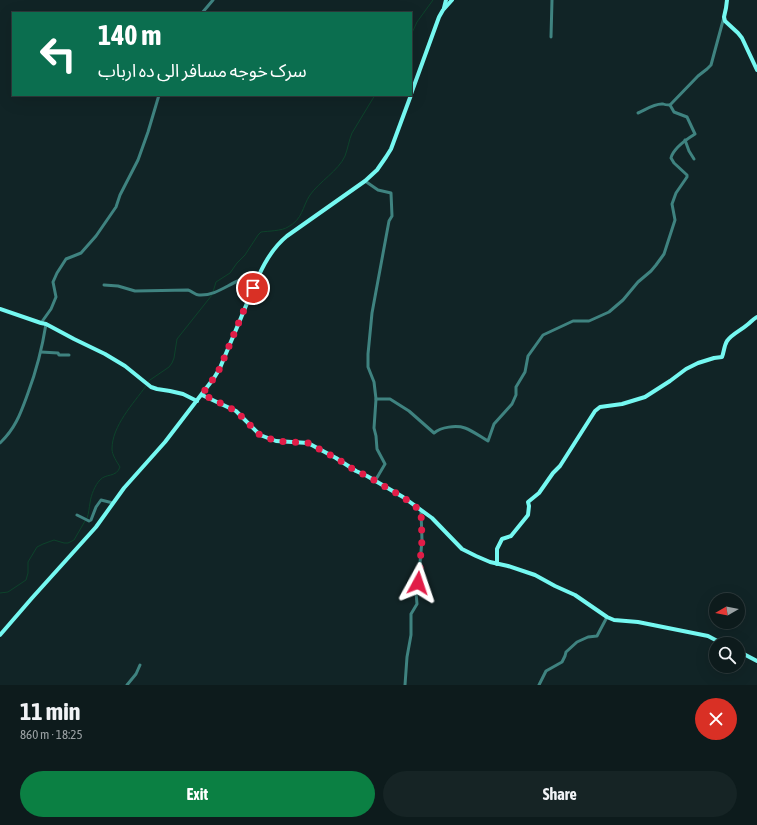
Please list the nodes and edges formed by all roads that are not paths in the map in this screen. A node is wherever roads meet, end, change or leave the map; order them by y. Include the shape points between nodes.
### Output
1 (213, 0) edge
2 (446, 0) edge
3 (452, 0) edge
4 (552, 0) edge
5 (727, 0) edge
6 (443, 10) junction
7 (203, 12) edge
8 (724, 17) junction
9 (551, 37) dead end
10 (757, 70) edge
11 (412, 92) edge
12 (159, 96) edge
13 (411, 96) edge
14 (670, 105) junction
15 (638, 113) dead end
16 (685, 140) junction
17 (694, 158) dead end
18 (365, 181) junction
19 (259, 275) junction
20 (104, 285) dead end
21 (0, 309) edge
22 (757, 317) edge
23 (41, 323) junction
24 (46, 324) junction
25 (41, 352) junction
26 (69, 355) dead end
27 (202, 394) junction
28 (376, 399) junction
29 (197, 401) junction
30 (0, 443) edge
31 (375, 481) junction
32 (113, 503) junction
33 (421, 511) junction
34 (78, 515) dead end
35 (497, 564) junction
36 (607, 617) junction
37 (0, 635) edge
38 (710, 637) edge
39 (745, 655) edge
40 (757, 661) edge
41 (140, 665) dead end
42 (127, 685) edge
43 (405, 685) edge
44 (540, 685) edge

1 - 7 street
2 - 6 street
3 - 6 street
4 - 9 street
5 - 8 street
6 - 11 street
8 - 10 street via 742,38
8 - 14 street via 711,65
12 - 23 street via 138,160 116,208 81,253 66,260 57,273 53,282 56,297
13 - 18 street via 391,149 379,167
14 - 15 street via 652,106
14 - 16 street via 674,112 688,117 692,125 695,134
16 - 17 street
16 - 28 street via 671,158 687,177 672,204 675,220 664,254 651,271 609,312 589,321 573,321 543,335 528,356 525,372 516,387 512,404 494,424 488,441 465,428 447,427 434,433 390,399
18 - 19 street via 281,240
18 - 28 street via 378,190 391,193 392,216 372,313 368,354 368,367 374,382
19 - 20 street via 240,280 206,295 188,290 135,290
19 - 27 street via 220,368
21 - 23 street
22 - 35 street via 728,340 722,357 686,369 645,397 600,407 595,411 560,466 539,493 528,502 528,515 511,536 502,539
23 - 24 street
24 - 25 street
24 - 29 street via 125,366 150,387 183,394
25 - 26 street via 58,353 59,356
25 - 30 street via 18,421
27 - 29 street
27 - 31 street via 236,411 260,435 276,441 308,443
28 - 31 street via 374,428 377,450 385,464
29 - 32 street
31 - 33 street
32 - 34 street via 101,500 91,520
32 - 37 street via 89,535
33 - 35 street via 432,518 462,549
33 - 43 street via 420,575 416,592 417,604 412,614
35 - 36 street via 535,575 575,595
36 - 38 street
36 - 44 street via 597,636 577,642 566,652 562,662 546,672
39 - 40 street
41 - 42 street

